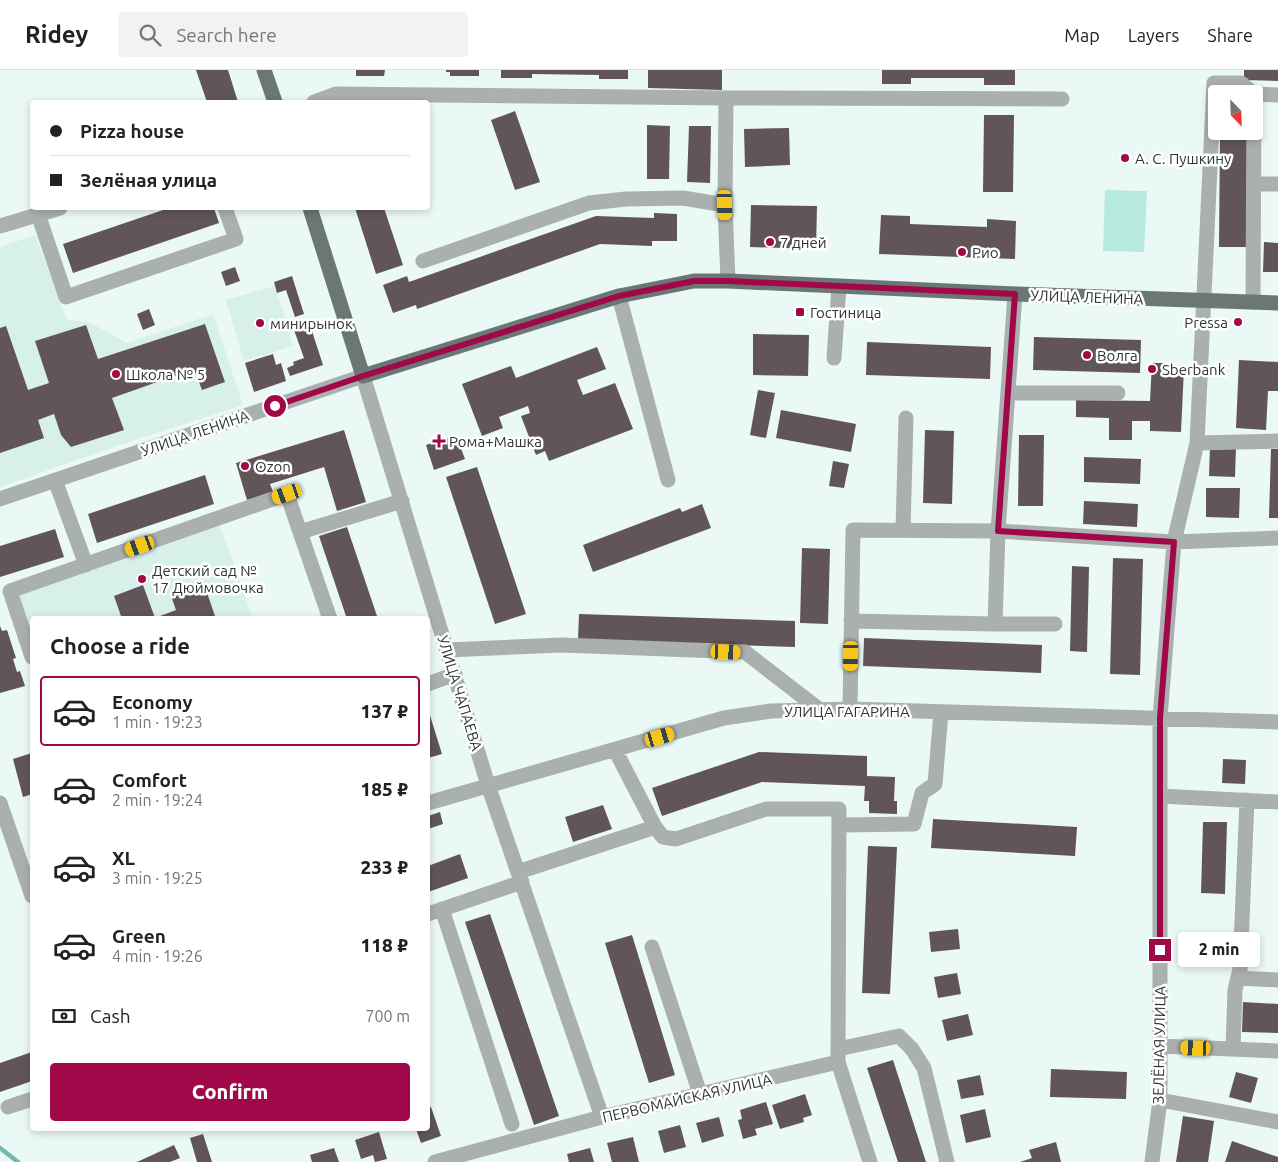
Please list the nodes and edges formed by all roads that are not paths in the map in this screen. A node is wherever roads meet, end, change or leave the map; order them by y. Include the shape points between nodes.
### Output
1 (264, 70) edge
2 (1214, 85) edge
3 (1243, 85) edge
4 (1263, 94) edge
5 (1278, 95) edge
6 (726, 98) junction
7 (1062, 99) dead end
8 (274, 100) edge
9 (320, 100) edge
10 (1211, 140) edge
11 (1254, 140) edge
12 (1254, 184) junction
13 (1278, 184) edge
14 (725, 205) junction
15 (53, 210) edge
16 (226, 210) edge
17 (311, 210) edge
18 (38, 214) junction
19 (0, 226) edge
20 (423, 261) dead end
21 (728, 281) junction
22 (839, 286) junction
23 (1015, 294) junction
24 (619, 296) junction
25 (1203, 301) junction
26 (1253, 302) junction
27 (1278, 303) edge
28 (834, 358) dead end
29 (363, 376) junction
30 (1008, 393) junction
31 (1118, 393) dead end
32 (906, 418) dead end
33 (1278, 441) edge
34 (1197, 443) junction
35 (55, 480) junction
36 (668, 480) dead end
37 (0, 498) edge
38 (402, 501) junction
39 (903, 530) junction
40 (998, 531) junction
41 (300, 532) junction
42 (1278, 538) edge
43 (1174, 542) junction
44 (86, 565) junction
45 (329, 616) edge
46 (851, 621) junction
47 (995, 624) junction
48 (1055, 624) dead end
49 (447, 650) junction
50 (30, 651) edge
51 (455, 674) junction
52 (430, 683) edge
53 (850, 709) junction
54 (820, 710) junction
55 (941, 712) junction
56 (1160, 718) junction
57 (1278, 722) edge
58 (615, 750) junction
59 (488, 785) junction
60 (1160, 796) junction
61 (1247, 800) junction
62 (430, 802) edge
63 (1278, 802) edge
64 (0, 803) edge
65 (840, 825) junction
66 (655, 827) junction
67 (520, 877) junction
68 (30, 890) edge
69 (435, 912) edge
70 (652, 948) dead end
71 (1238, 978) junction
72 (1278, 980) edge
73 (1160, 1046) junction
74 (1233, 1049) junction
75 (1278, 1051) edge
76 (838, 1055) junction
77 (700, 1094) junction
78 (30, 1100) edge
79 (1160, 1100) junction
80 (8, 1107) dead end
81 (602, 1118) junction
82 (1278, 1122) edge
83 (512, 1124) dead end
84 (435, 1162) edge
85 (870, 1162) edge
86 (947, 1162) edge
87 (1152, 1162) edge

1 - 8 main road
2 - 3 street, ЗЕЛЁНАЯ УЛИЦА
4 - 5 street
6 - 7 street
6 - 9 street via 336,94
6 - 14 street
10 - 25 street, ЗЕЛЁНАЯ УЛИЦА
11 - 12 street
12 - 13 street
12 - 26 street
14 - 20 street via 683,198 589,203
14 - 21 street
15 - 18 street
16 - 18 street via 236,239 66,297
17 - 29 main road, УЛИЦА ЧАПАЕВА
18 - 19 street
21 - 22 main road, УЛИЦА ЛЕНИНА
21 - 24 main road, УЛИЦА ЛЕНИНА via 694,281
22 - 23 main road, УЛИЦА ЛЕНИНА
22 - 28 street
23 - 25 main road, УЛИЦА ЛЕНИНА
23 - 30 street
24 - 29 main road, УЛИЦА ЛЕНИНА
24 - 36 street
25 - 26 main road, УЛИЦА ЛЕНИНА
25 - 34 street, ЗЕЛЁНАЯ УЛИЦА
26 - 27 main road, УЛИЦА ЛЕНИНА
29 - 35 street, УЛИЦА ЛЕНИНА
29 - 38 street, УЛИЦА ЧАПАЕВА
30 - 31 street
30 - 40 street
32 - 39 street
33 - 34 street
34 - 43 street, ЗЕЛЁНАЯ УЛИЦА
35 - 37 street, УЛИЦА ЛЕНИНА
35 - 44 street
38 - 41 street
38 - 49 street, УЛИЦА ЧАПАЕВА
39 - 40 street
39 - 46 street via 853,530
40 - 43 street
40 - 47 street
41 - 44 street via 287,494
41 - 45 street
42 - 43 street
43 - 56 street, ЗЕЛЁНАЯ УЛИЦА
44 - 50 street via 10,591
46 - 47 street
46 - 53 street
47 - 48 street
49 - 51 street, УЛИЦА ЧАПАЕВА
49 - 54 street via 562,645 745,652
51 - 52 street
51 - 59 street, УЛИЦА ЧАПАЕВА
53 - 54 street, УЛИЦА ГАГАРИНА
53 - 55 street, УЛИЦА ГАГАРИНА
54 - 58 street, УЛИЦА ГАГАРИНА via 771,711 724,718
55 - 56 street, УЛИЦА ГАГАРИНА
55 - 65 street via 934,784 922,793 914,824
56 - 57 street, УЛИЦА ГАГАРИНА
56 - 60 street, ЗЕЛЁНАЯ УЛИЦА
58 - 59 street, УЛИЦА ГАГАРИНА
58 - 66 street
59 - 62 street, УЛИЦА ГАГАРИНА
59 - 67 street, УЛИЦА ЧАПАЕВА
60 - 61 street
60 - 73 street, ЗЕЛЁНАЯ УЛИЦА
61 - 63 street
61 - 71 street
64 - 68 street
65 - 66 street via 840,809 766,809 676,839 663,837
65 - 76 street
66 - 67 street
67 - 69 street
67 - 81 street, УЛИЦА ЧАПАЕВА
69 - 83 street
70 - 77 street
71 - 72 street
71 - 74 street
73 - 74 street
73 - 79 street, ЗЕЛЁНАЯ УЛИЦА
74 - 75 street
76 - 77 street, ПЕРВОМАЙСКАЯ УЛИЦА
76 - 85 street
76 - 86 street, ПЕРВОМАЙСКАЯ УЛИЦА via 899,1036 924,1068
77 - 81 street, ПЕРВОМАЙСКАЯ УЛИЦА
78 - 80 street
79 - 82 street
79 - 87 street, ЗЕЛЁНАЯ УЛИЦА
81 - 84 street, ПЕРВОМАЙСКАЯ УЛИЦА

